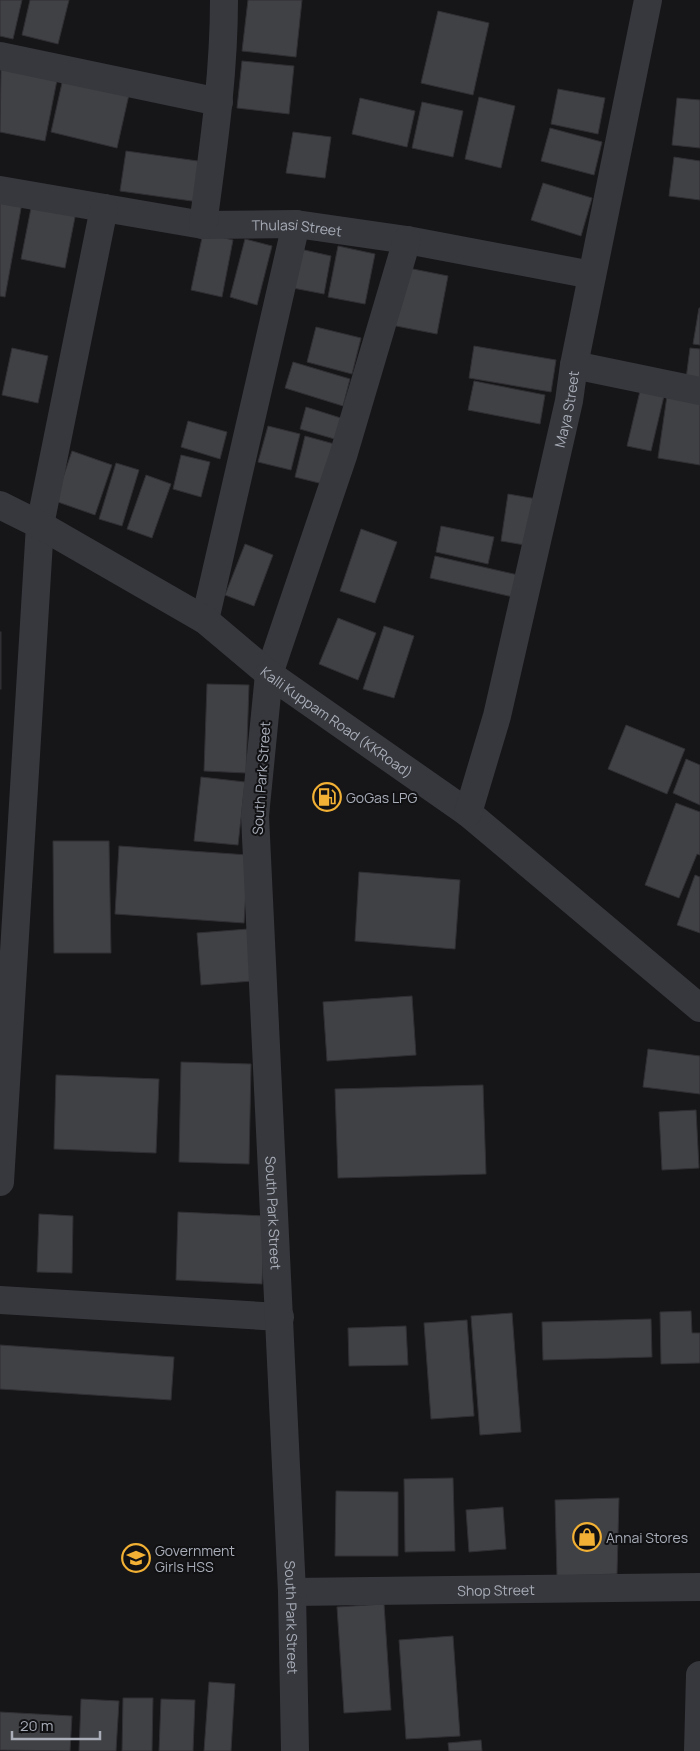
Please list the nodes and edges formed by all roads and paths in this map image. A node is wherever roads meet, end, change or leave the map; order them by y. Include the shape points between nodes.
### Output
1 (224, 0) edge
2 (648, 0) edge
3 (0, 56) edge
4 (219, 102) junction
5 (0, 190) edge
6 (104, 208) junction
7 (296, 224) junction
8 (203, 225) junction
9 (407, 240) junction
10 (592, 275) junction
11 (574, 365) junction
12 (700, 390) edge
13 (0, 505) edge
14 (40, 525) junction
15 (205, 620) junction
16 (269, 674) junction
17 (468, 813) junction
18 (700, 1008) edge
19 (0, 1182) edge
20 (0, 1300) edge
21 (280, 1317) junction
22 (700, 1587) edge
23 (292, 1592) junction
24 (700, 1675) edge
25 (296, 1751) edge
26 (698, 1751) edge

1 - 4 street
2 - 10 street, Maya Street
3 - 4 street
4 - 8 street
5 - 6 street, Thulasi Street
6 - 8 street, Thulasi Street
6 - 14 street
7 - 8 street, Thulasi Street
7 - 9 street, Thulasi Street
7 - 15 street
9 - 10 street, Thulasi Street
9 - 16 street, South Park Street via 343,456
10 - 11 street, Maya Street
11 - 12 street
11 - 17 street, Maya Street via 569,401 499,707
13 - 14 street, Kalli Kuppam Road (KKRoad)
14 - 15 street, Kalli Kuppam Road (KKRoad)
14 - 19 street
15 - 16 street, Kalli Kuppam Road (KKRoad)
16 - 17 street, Kalli Kuppam Road (KKRoad)
16 - 21 street, South Park Street via 255,816
17 - 18 street, Kalli Kuppam Road (KKRoad)
20 - 21 street
21 - 23 street, South Park Street
22 - 23 street, Shop Street
23 - 25 street, South Park Street
24 - 26 street

